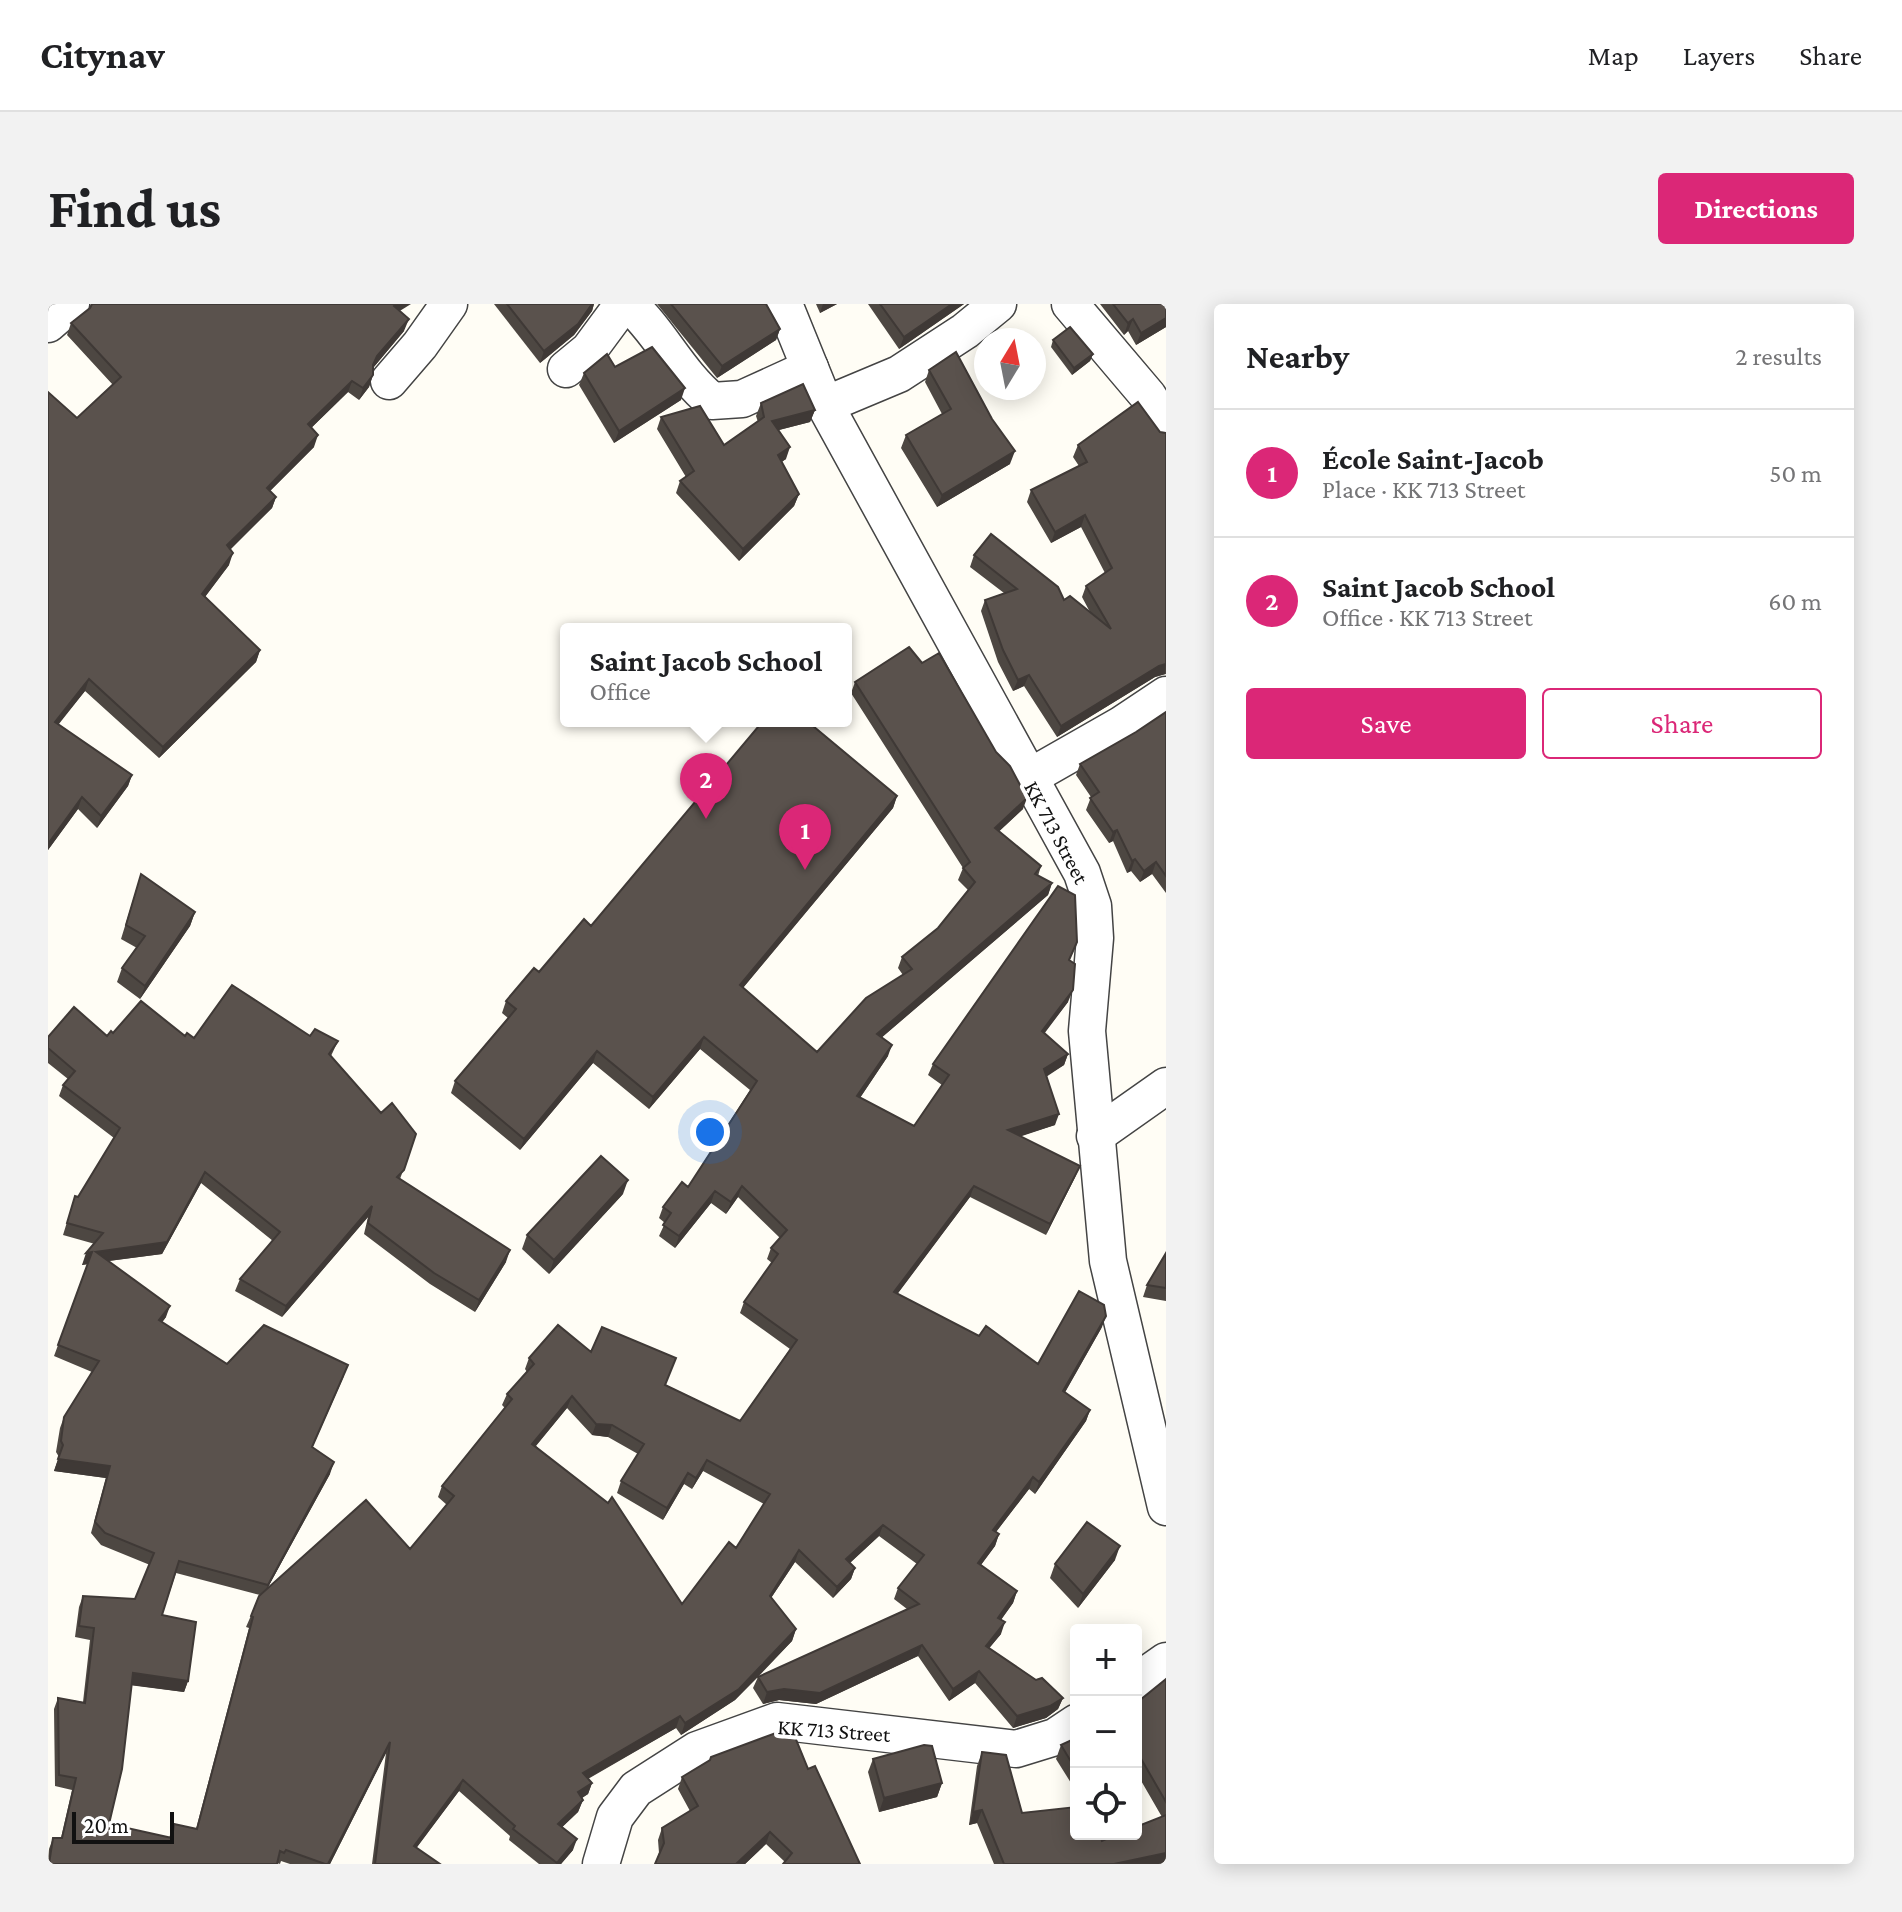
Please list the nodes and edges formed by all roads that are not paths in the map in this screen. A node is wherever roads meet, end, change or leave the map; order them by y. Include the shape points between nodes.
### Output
1 (71, 304) edge
2 (449, 304) edge
3 (626, 304) edge
4 (784, 304) edge
5 (998, 304) edge
6 (1070, 304) edge
7 (48, 324) edge
8 (810, 368) junction
9 (566, 369) dead end
10 (389, 381) dead end
11 (825, 405) junction
12 (1166, 425) edge
13 (1166, 695) edge
14 (1028, 778) junction
15 (1166, 1086) edge
16 (1095, 1136) junction
17 (1166, 1507) edge
18 (1166, 1661) edge
19 (1142, 1678) edge
20 (1070, 1727) edge
21 (601, 1864) edge

1 - 7 street
2 - 10 street
3 - 8 street via 645,319 695,388 712,401 742,399
3 - 9 street via 589,350
4 - 8 street, KK 713 Street
5 - 11 street via 899,374
6 - 12 street
8 - 11 street, KK 713 Street
11 - 14 street, KK 713 Street
13 - 14 street
14 - 16 street, KK 713 Street via 1082,873 1093,906 1087,1031
15 - 16 street
16 - 17 street, KK 713 Street via 1108,1261
18 - 19 street
20 - 21 street, KK 713 Street via 1016,1749 777,1721 697,1750 636,1789 615,1817

